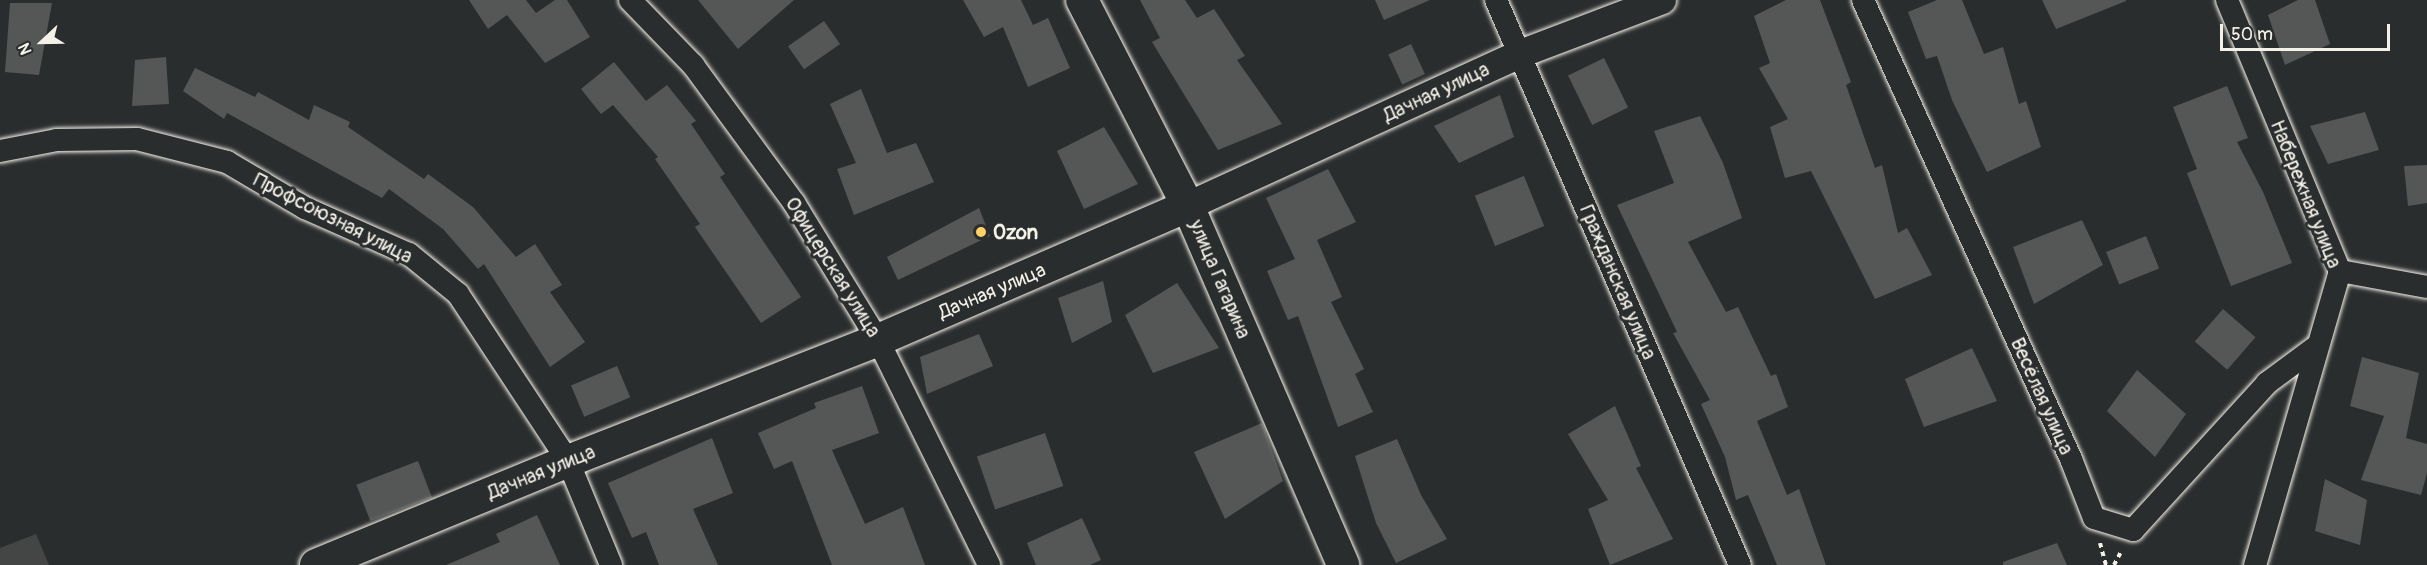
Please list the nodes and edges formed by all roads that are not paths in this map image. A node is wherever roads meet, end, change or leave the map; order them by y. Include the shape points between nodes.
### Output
1 (630, 0) edge
2 (1082, 0) edge
3 (1496, 0) edge
4 (1662, 0) edge
5 (1863, 0) edge
6 (2227, 0) edge
7 (1520, 54) junction
8 (0, 152) edge
9 (1188, 206) junction
10 (2340, 271) junction
11 (2427, 287) edge
12 (879, 340) junction
13 (2317, 346) junction
14 (568, 461) junction
15 (316, 565) edge
16 (611, 565) edge
17 (989, 565) edge
18 (1343, 565) edge
19 (1740, 565) edge
20 (2255, 565) edge

1 - 12 street, Офицерская улица via 693,64 794,203
2 - 9 main road, улица Гагарина
3 - 7 street, Гражданская улица
4 - 7 street, Дачная улица
5 - 13 street, Весёлая улица via 2094,518 2133,530 2267,383
6 - 10 street, Набережная улица
7 - 9 street, Дачная улица
7 - 19 street, Гражданская улица
8 - 14 street, Профсоюзная улица via 57,140 137,139 227,162 305,207 409,254 458,294
9 - 12 main road, Дачная улица
9 - 18 main road, улица Гагарина
10 - 11 street
10 - 13 street, Набережная улица
12 - 14 main road, Дачная улица
12 - 17 street, Офицерская улица
13 - 20 street, Набережная улица
14 - 15 main road, Дачная улица
14 - 16 street, Профсоюзная улица

